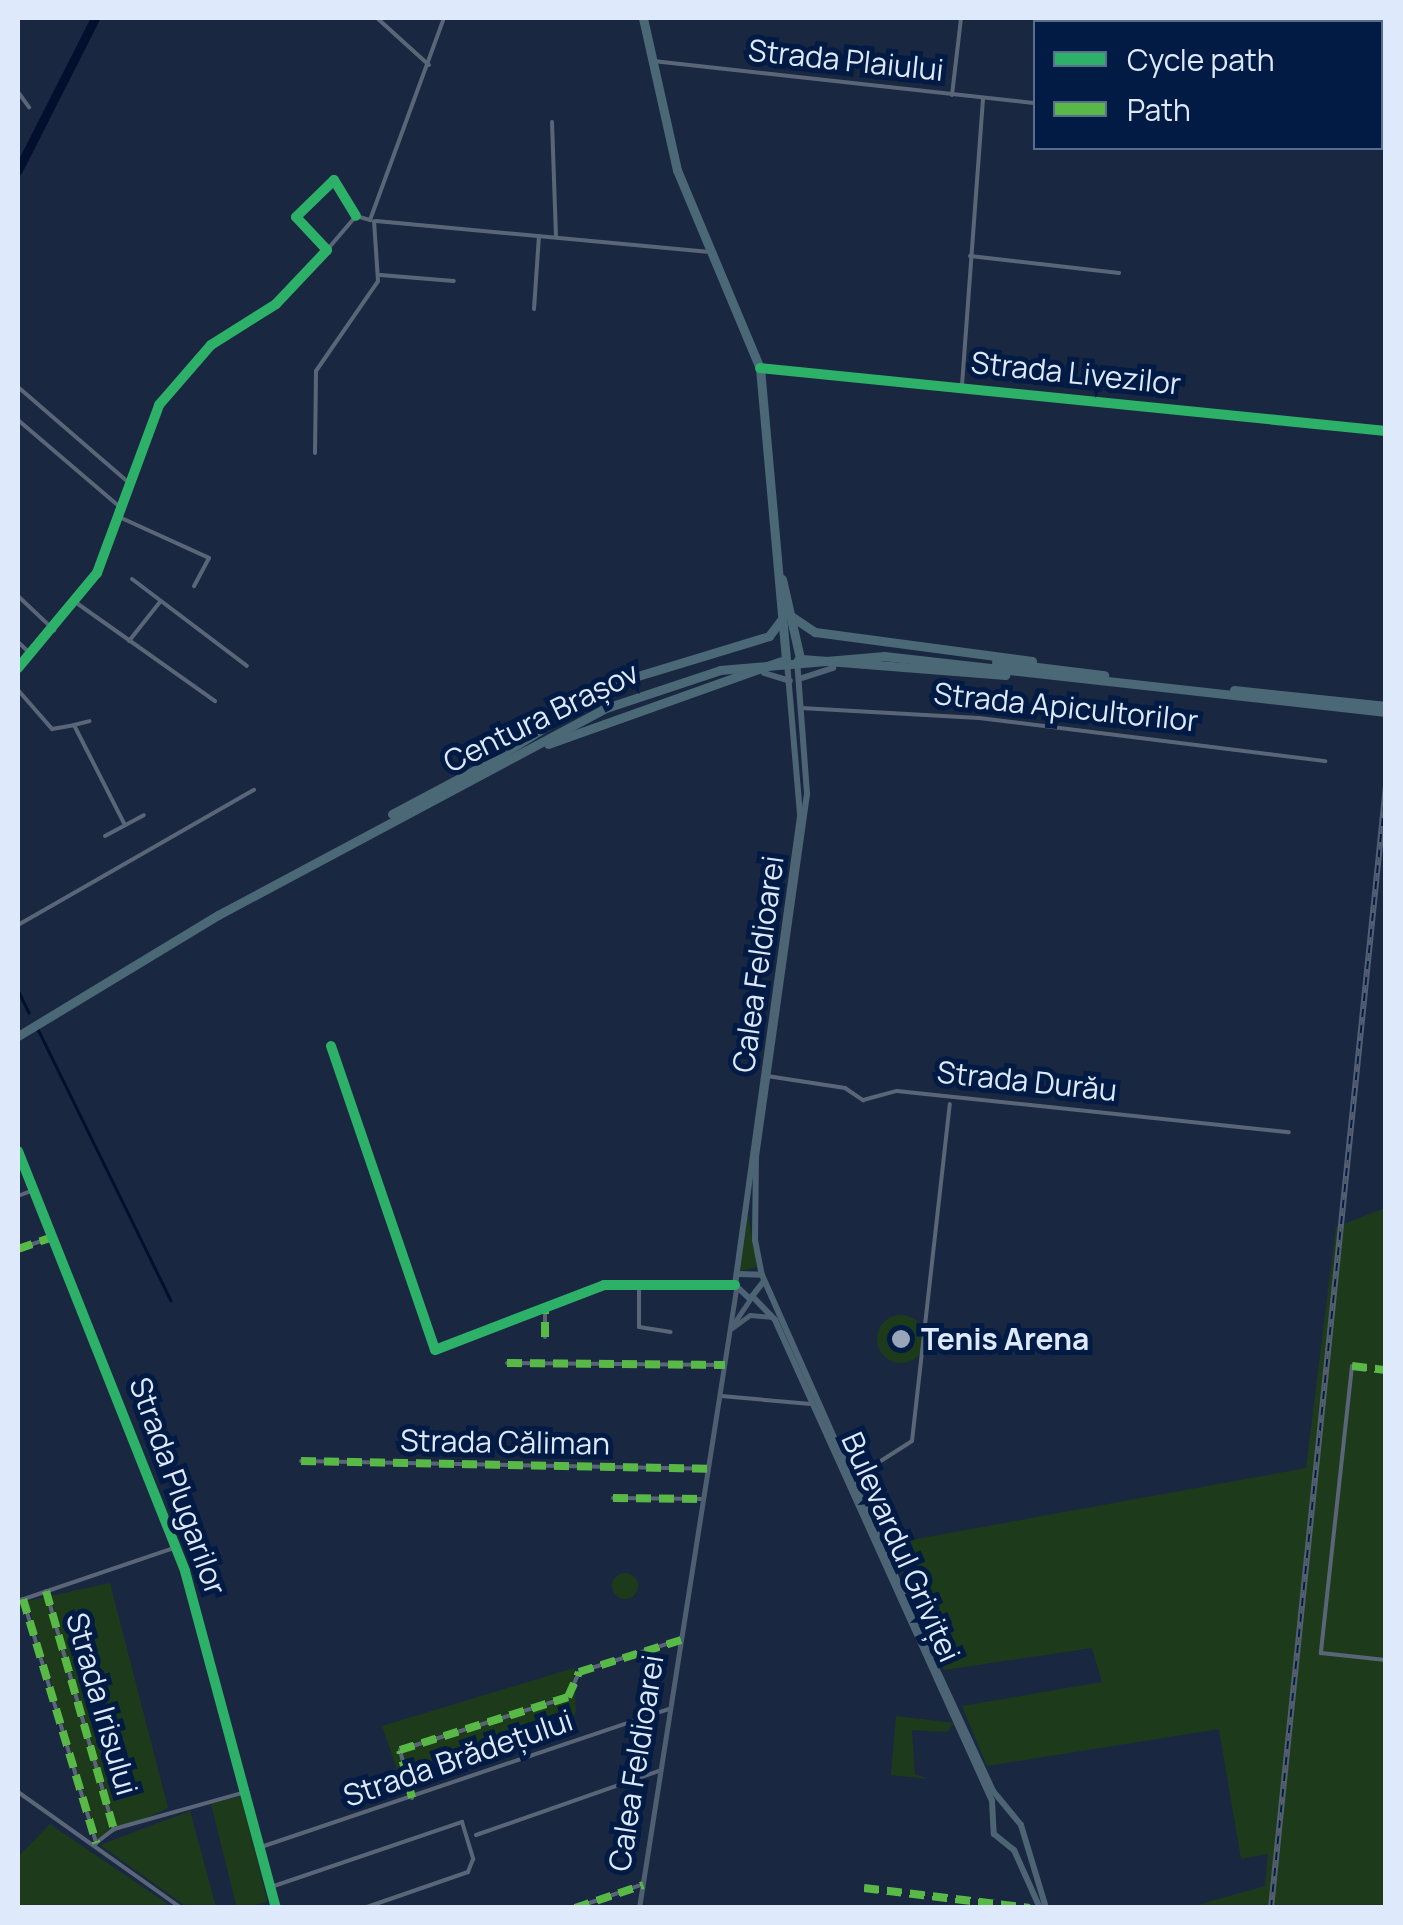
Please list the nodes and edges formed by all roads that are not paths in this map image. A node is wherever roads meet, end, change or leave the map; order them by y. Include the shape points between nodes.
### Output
1 (377, 18) edge
2 (444, 18) edge
3 (643, 18) edge
4 (960, 18) edge
5 (651, 61) junction
6 (429, 64) junction
7 (18, 92) edge
8 (952, 95) junction
9 (983, 98) junction
10 (1033, 103) edge
11 (28, 107) dead end
12 (552, 122) dead end
13 (356, 216) junction
14 (373, 220) junction
15 (539, 236) junction
16 (556, 238) junction
17 (328, 250) junction
18 (710, 252) junction
19 (970, 256) junction
20 (1119, 273) dead end
21 (380, 275) junction
22 (454, 281) dead end
23 (534, 309) dead end
24 (760, 368) junction
25 (962, 385) junction
26 (18, 387) edge
27 (18, 420) edge
28 (1386, 431) edge
29 (315, 452) dead end
30 (128, 482) junction
31 (120, 507) junction
32 (116, 516) junction
33 (132, 579) dead end
34 (194, 586) dead end
35 (18, 596) edge
36 (160, 601) junction
37 (78, 604) junction
38 (786, 612) junction
39 (55, 630) junction
40 (823, 632) junction
41 (758, 640) junction
42 (797, 640) junction
43 (18, 642) edge
44 (129, 642) junction
45 (32, 655) junction
46 (788, 655) junction
47 (247, 666) dead end
48 (18, 668) edge
49 (832, 668) junction
50 (1058, 672) junction
51 (764, 673) junction
52 (795, 681) junction
53 (18, 690) edge
54 (214, 702) dead end
55 (801, 708) junction
56 (1386, 709) edge
57 (90, 721) dead end
58 (74, 725) junction
59 (1326, 761) dead end
60 (484, 768) junction
61 (254, 790) dead end
62 (144, 815) dead end
63 (125, 825) junction
64 (105, 836) dead end
65 (18, 925) edge
66 (18, 1033) edge
67 (331, 1046) dead end
68 (767, 1076) junction
69 (950, 1104) dead end
70 (1289, 1132) dead end
71 (18, 1150) edge
72 (36, 1189) junction
73 (18, 1196) edge
74 (55, 1236) junction
75 (18, 1249) edge
76 (738, 1275) junction
77 (763, 1276) junction
78 (639, 1284) junction
79 (735, 1287) junction
80 (752, 1298) junction
81 (545, 1307) junction
82 (779, 1321) junction
83 (729, 1330) junction
84 (671, 1332) dead end
85 (545, 1337) dead end
86 (507, 1364) dead end
87 (724, 1365) junction
88 (1352, 1366) dead end
89 (720, 1396) junction
90 (811, 1404) junction
91 (300, 1461) dead end
92 (709, 1469) junction
93 (852, 1480) junction
94 (613, 1498) dead end
95 (704, 1499) junction
96 (177, 1547) junction
97 (46, 1591) junction
98 (20, 1600) edge
99 (681, 1640) junction
100 (1386, 1660) edge
101 (669, 1709) junction
102 (659, 1771) junction
103 (18, 1792) edge
104 (246, 1792) junction
105 (412, 1798) junction
106 (1012, 1815) junction
107 (995, 1821) junction
108 (114, 1829) junction
109 (476, 1834) dead end
110 (1018, 1837) junction
111 (1004, 1842) junction
112 (94, 1844) junction
113 (260, 1848) junction
114 (642, 1885) junction
115 (270, 1887) junction
116 (181, 1908) edge
117 (276, 1908) edge
118 (364, 1908) edge
119 (575, 1908) edge
120 (639, 1908) edge
121 (1043, 1908) edge

1 - 6 street
2 - 6 street
3 - 5 highway, Calea Feldioarei
4 - 8 street
5 - 8 street, Strada Plaiului
5 - 18 highway, Calea Feldioarei via 677,170
6 - 14 street
7 - 11 street
8 - 9 street, Strada Plaiului
9 - 10 street, Strada Plaiului
9 - 19 street
12 - 16 street
13 - 14 street
13 - 17 street
13 - 17 street via 334,180 296,217
14 - 15 street
14 - 21 street via 371,244
15 - 16 street
15 - 23 street
16 - 18 street
17 - 30 street via 276,304 207,348 157,409
18 - 24 highway, Calea Feldioarei
19 - 20 street
19 - 25 street
21 - 22 street
21 - 29 street via 317,366
24 - 25 street, Strada Livezilor
24 - 38 highway, Calea Feldioarei
25 - 28 street, Strada Livezilor
26 - 30 street
27 - 31 street
30 - 31 street
31 - 32 street
32 - 34 street via 209,558
32 - 37 street
33 - 36 street
35 - 39 street
36 - 44 street
36 - 47 street
37 - 39 street
37 - 44 street
38 - 40 highway
38 - 41 highway via 778,629
38 - 42 highway, Calea Feldioarei
38 - 46 highway, Calea Feldioarei
39 - 45 street
40 - 42 highway
40 - 50 highway via 942,644
41 - 46 highway
41 - 60 highway via 618,682
42 - 46 highway
42 - 46 highway, Calea Feldioarei
43 - 45 street
44 - 54 street
45 - 48 street
46 - 49 highway
46 - 51 highway
46 - 52 main road, Calea Feldioarei
49 - 50 highway
49 - 52 main road via 811,668
50 - 56 highway, Centura Brașov
50 - 60 highway, Centura Brașov via 827,650 709,670 600,704
51 - 52 main road
51 - 60 highway via 661,696
52 - 55 main road, Calea Feldioarei
52 - 76 main road, Calea Feldioarei via 800,814
53 - 58 street via 52,729
55 - 59 street, Strada Apicultorilor via 978,718
55 - 68 main road, Calea Feldioarei via 806,814
57 - 58 street
58 - 63 street
60 - 66 highway, Centura Brașov
61 - 65 street
62 - 63 street
63 - 64 street
67 - 81 street via 435,1350
68 - 70 street, Strada Durău via 848,1089 863,1100 934,1093
68 - 77 main road, Calea Feldioarei via 752,1198
69 - 93 street, Bulevardul Griviței via 912,1441
71 - 72 street, Strada Plugarilor
72 - 73 street
72 - 74 street, Strada Plugarilor
74 - 75 street
74 - 96 street, Strada Plugarilor
76 - 77 main road
76 - 79 main road, Calea Feldioarei
77 - 80 main road, Calea Feldioarei
77 - 82 main road, Bulevardul Griviței
78 - 79 street
78 - 81 street via 596,1287
78 - 84 street via 639,1327
79 - 80 main road
79 - 83 street, Calea Feldioarei
80 - 82 main road, Bulevardul Griviței
80 - 83 street, Calea Feldioarei
81 - 85 street
82 - 83 street via 750,1315
82 - 90 main road, Bulevardul Griviței
82 - 93 main road, Bulevardul Griviței
83 - 87 street, Calea Feldioarei
86 - 87 street
87 - 89 street, Calea Feldioarei
88 - 100 street via 1320,1653
89 - 90 street
89 - 92 street, Calea Feldioarei
90 - 107 main road, Bulevardul Griviței via 983,1781
91 - 92 street, Strada Căliman
92 - 95 street, Calea Feldioarei
93 - 106 main road, Bulevardul Griviței
94 - 95 street
95 - 99 street, Calea Feldioarei
96 - 97 street
96 - 104 street, Strada Plugarilor
97 - 98 street
97 - 108 street, Strada Irisului
98 - 112 street
99 - 101 street, Calea Feldioarei
99 - 105 street via 580,1672 568,1697 400,1750
101 - 102 street, Calea Feldioarei
101 - 105 street, Strada Brădețului
102 - 109 street
102 - 114 street, Calea Feldioarei
103 - 112 street
104 - 108 street
104 - 113 street, Strada Plugarilor
105 - 113 street, Strada Brădețului
106 - 107 main road
106 - 110 main road, Bulevardul Griviței
107 - 111 main road, Bulevardul Griviței
108 - 112 street
110 - 111 main road
110 - 121 main road
111 - 121 main road
112 - 116 street
113 - 115 street, Strada Plugarilor
114 - 119 street
114 - 120 street, Calea Feldioarei
115 - 117 street, Strada Plugarilor
115 - 118 street via 458,1821 474,1859 468,1872

